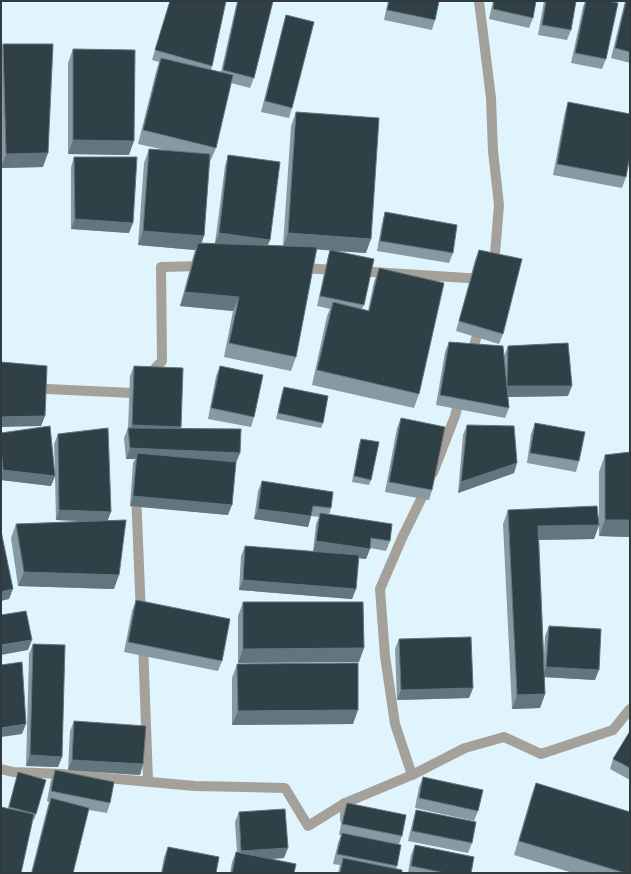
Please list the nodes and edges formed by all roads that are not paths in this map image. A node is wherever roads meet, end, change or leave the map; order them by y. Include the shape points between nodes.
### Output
1 (479, 1) edge
2 (212, 265) edge
3 (293, 267) edge
4 (494, 272) edge
5 (491, 287) edge
6 (483, 316) edge
7 (468, 370) edge
8 (464, 385) edge
9 (47, 388) edge
10 (136, 480) edge
11 (630, 709) edge
12 (1, 769) edge
13 (412, 775) junction
14 (148, 781) junction
15 (345, 803) junction
16 (345, 826) edge

1 - 4 street via 491,98 498,205
2 - 9 street via 161,267 162,362 132,397
3 - 5 street via 493,280
6 - 7 street
8 - 13 street via 431,478 380,589 385,656 395,724
10 - 14 street
11 - 13 street via 613,730 541,754 504,737 465,748
12 - 14 street via 13,772
13 - 15 street
14 - 15 street via 195,786 285,788 308,826
15 - 16 street

